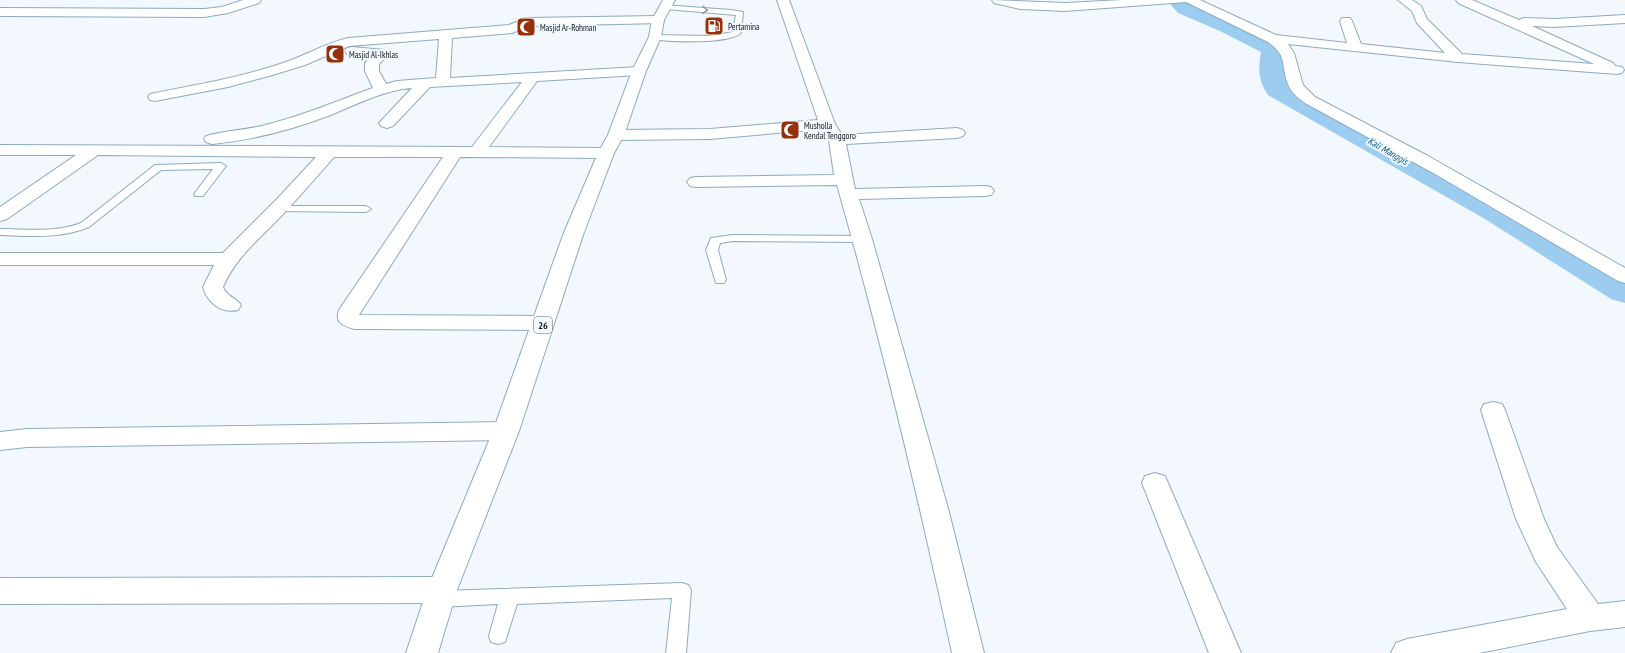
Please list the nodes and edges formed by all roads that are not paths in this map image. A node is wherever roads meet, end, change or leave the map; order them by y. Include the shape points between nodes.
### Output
1 (255, 0) edge
2 (783, 0) edge
3 (998, 0) edge
4 (1182, 0) edge
5 (1191, 0) edge
6 (1404, 0) edge
7 (1462, 0) edge
8 (1078, 2) edge
9 (0, 12) edge
10 (662, 16) edge
11 (1625, 19) edge
12 (1346, 21) dead end
13 (1510, 21) junction
14 (446, 35) junction
15 (1273, 39) junction
16 (1356, 48) junction
17 (327, 50) junction
18 (1458, 58) junction
19 (639, 72) junction
20 (1621, 73) edge
21 (533, 77) junction
22 (426, 83) junction
23 (443, 83) junction
24 (381, 89) junction
25 (155, 97) dead end
26 (387, 123) dead end
27 (832, 132) junction
28 (957, 132) dead end
29 (611, 144) junction
30 (0, 150) edge
31 (95, 150) junction
32 (126, 150) junction
33 (236, 151) junction
34 (478, 151) junction
35 (178, 152) junction
36 (455, 152) junction
37 (328, 153) junction
38 (221, 166) junction
39 (159, 167) junction
40 (696, 182) dead end
41 (847, 187) junction
42 (985, 191) dead end
43 (199, 194) dead end
44 (0, 196) edge
45 (26, 196) junction
46 (366, 208) dead end
47 (278, 209) junction
48 (0, 215) edge
49 (0, 232) edge
50 (862, 239) junction
51 (228, 259) junction
52 (0, 260) edge
53 (1625, 277) edge
54 (720, 280) dead end
55 (230, 305) dead end
56 (544, 323) junction
57 (1493, 410) dead end
58 (506, 431) junction
59 (0, 441) edge
60 (1155, 483) dead end
61 (0, 590) edge
62 (441, 594) junction
63 (510, 596) junction
64 (1625, 614) edge
65 (1590, 618) junction
66 (498, 636) dead end
67 (422, 653) edge
68 (676, 653) edge
69 (968, 653) edge
70 (1225, 653) edge
71 (1407, 653) edge

1 - 9 main road via 224,10 204,13
2 - 27 main road
3 - 8 main road via 1020,5 1065,7
4 - 8 main road
5 - 15 main road
6 - 18 main road via 1417,9 1421,20
7 - 13 main road
10 -> 10 lane via 731,12 740,14 737,34 722,38
10 - 14 main road via 526,22 512,29
10 - 19 main road, 26
11 - 13 main road via 1554,23
12 - 16 main road
13 - 20 main road
14 - 17 main road via 348,42
14 - 23 main road
15 - 16 main road
15 - 53 main road via 1281,44 1290,56 1294,85 1309,99 1490,197
16 - 18 main road
17 - 24 main road via 379,52 381,55 372,63 372,71
17 - 25 main road via 301,62 240,80
18 - 20 main road
19 - 21 main road
19 - 29 main road, 26
21 - 23 main road
21 - 34 main road
22 - 23 main road
22 - 24 main road
22 - 26 main road
24 - 32 main road via 338,107 260,132 223,138 163,142
27 - 28 main road
27 - 29 main road via 710,134
27 - 41 main road
29 - 34 main road
29 - 56 main road, 26 via 573,235
30 - 31 main road
31 - 32 main road
31 - 45 main road
32 - 35 main road
33 - 35 main road
33 - 37 main road
33 - 38 lane
34 - 36 main road
35 - 39 lane
36 - 37 main road
36 - 56 main road via 350,310 349,320
37 - 47 main road
38 - 39 lane
38 - 43 lane
39 - 49 lane via 77,230
40 - 41 main road
41 - 42 main road
41 - 50 main road
44 - 45 main road
45 - 48 main road
46 - 47 lane
47 - 51 main road
50 - 54 lane via 715,240 712,250
50 - 69 main road via 935,512
51 - 52 main road
51 - 55 main road via 216,276 213,287 216,296
56 - 58 main road, 26
57 - 65 main road via 1530,519 1546,554
58 - 59 main road via 27,438
58 - 62 main road, 26
60 - 70 main road
61 - 62 main road
62 - 63 lane
62 - 67 main road, 26
63 - 66 lane
63 - 68 lane via 682,590
64 - 65 main road
65 - 71 main road

